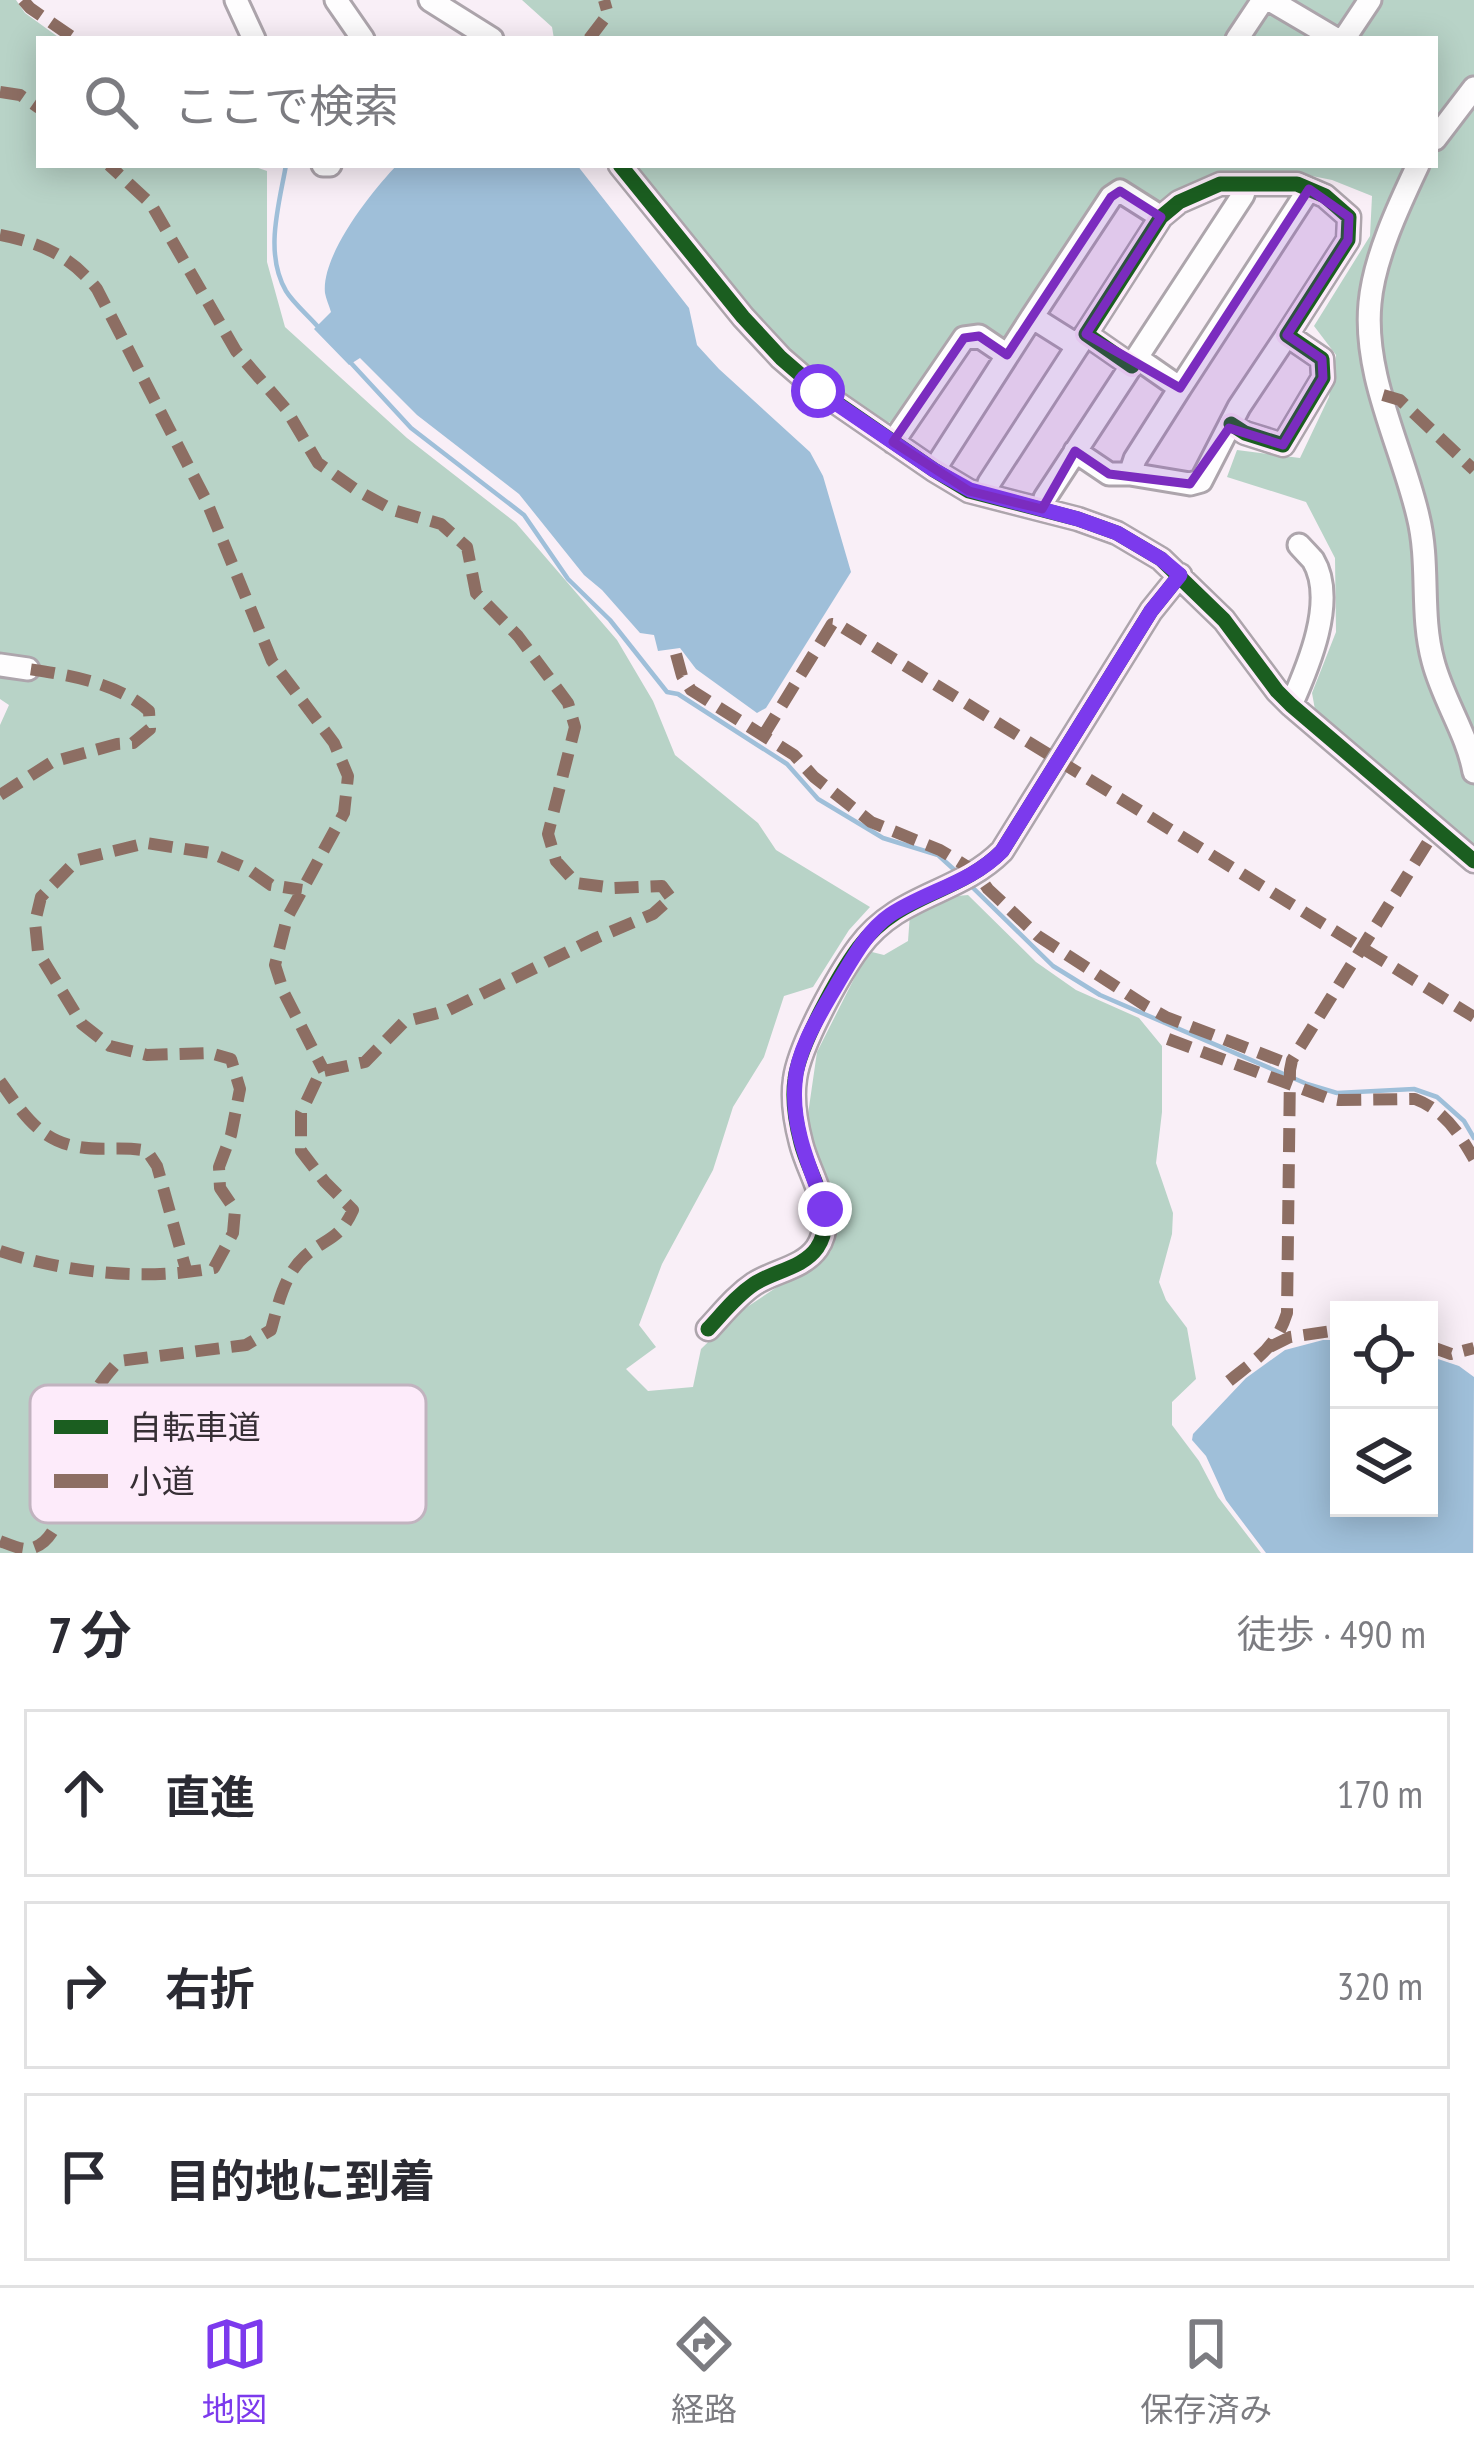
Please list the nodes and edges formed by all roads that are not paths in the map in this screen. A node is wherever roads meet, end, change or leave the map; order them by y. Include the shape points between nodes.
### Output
1 (236, 0) edge
2 (336, 0) edge
3 (430, 0) edge
4 (1267, 0) edge
5 (1370, 0) edge
6 (467, 33) edge
7 (253, 36) edge
8 (361, 36) edge
9 (1239, 36) edge
10 (1334, 36) edge
11 (1342, 36) edge
12 (1474, 88) edge
13 (1438, 101) edge
14 (1455, 111) junction
15 (1438, 135) edge
16 (622, 168) edge
17 (1417, 168) edge
18 (1246, 185) junction
19 (1309, 189) junction
20 (1161, 217) junction
21 (1032, 317) junction
22 (1286, 334) junction
23 (1082, 340) junction
24 (1007, 356) junction
25 (1135, 362) junction
26 (1180, 388) junction
27 (1231, 424) junction
28 (893, 442) junction
29 (1075, 452) junction
30 (934, 470) junction
31 (1130, 473) junction
32 (986, 494) junction
33 (1042, 509) junction
34 (1299, 545) dead end
35 (1180, 575) junction
36 (0, 665) edge
37 (28, 669) dead end
38 (1291, 705) junction
39 (1474, 772) edge
40 (1474, 861) edge
41 (708, 1329) dead end

1 - 7 street
2 - 8 street
3 - 6 street
4 - 9 street
4 - 10 street
5 - 11 street
12 - 14 street
13 - 14 street
14 - 15 street
16 - 28 street via 781,358
17 - 39 street via 1375,274 1370,333 1418,516 1433,664
18 - 19 street
18 - 20 street via 1220,184
18 - 25 street
19 - 22 street via 1349,217 1348,240
19 - 26 street
20 - 21 street via 1120,191 1111,196
20 - 23 street
21 - 23 street
21 - 24 street
22 - 27 street
22 - 27 street via 1322,359 1324,378 1283,445
23 - 25 street
23 - 32 street
24 - 28 street via 979,336 964,338
24 - 30 street
25 - 26 street
25 - 29 street
26 - 31 street
27 - 31 street via 1201,481
28 - 30 street
29 - 31 street via 1109,474
29 - 33 street
30 - 32 street
32 - 33 street
33 - 35 street via 1117,533
34 - 38 street via 1313,560 1322,600
35 - 38 street
35 - 41 street via 1002,851 885,918 859,948 795,1079 801,1143 825,1209 823,1235 806,1259 758,1282
36 - 37 street
38 - 40 street

